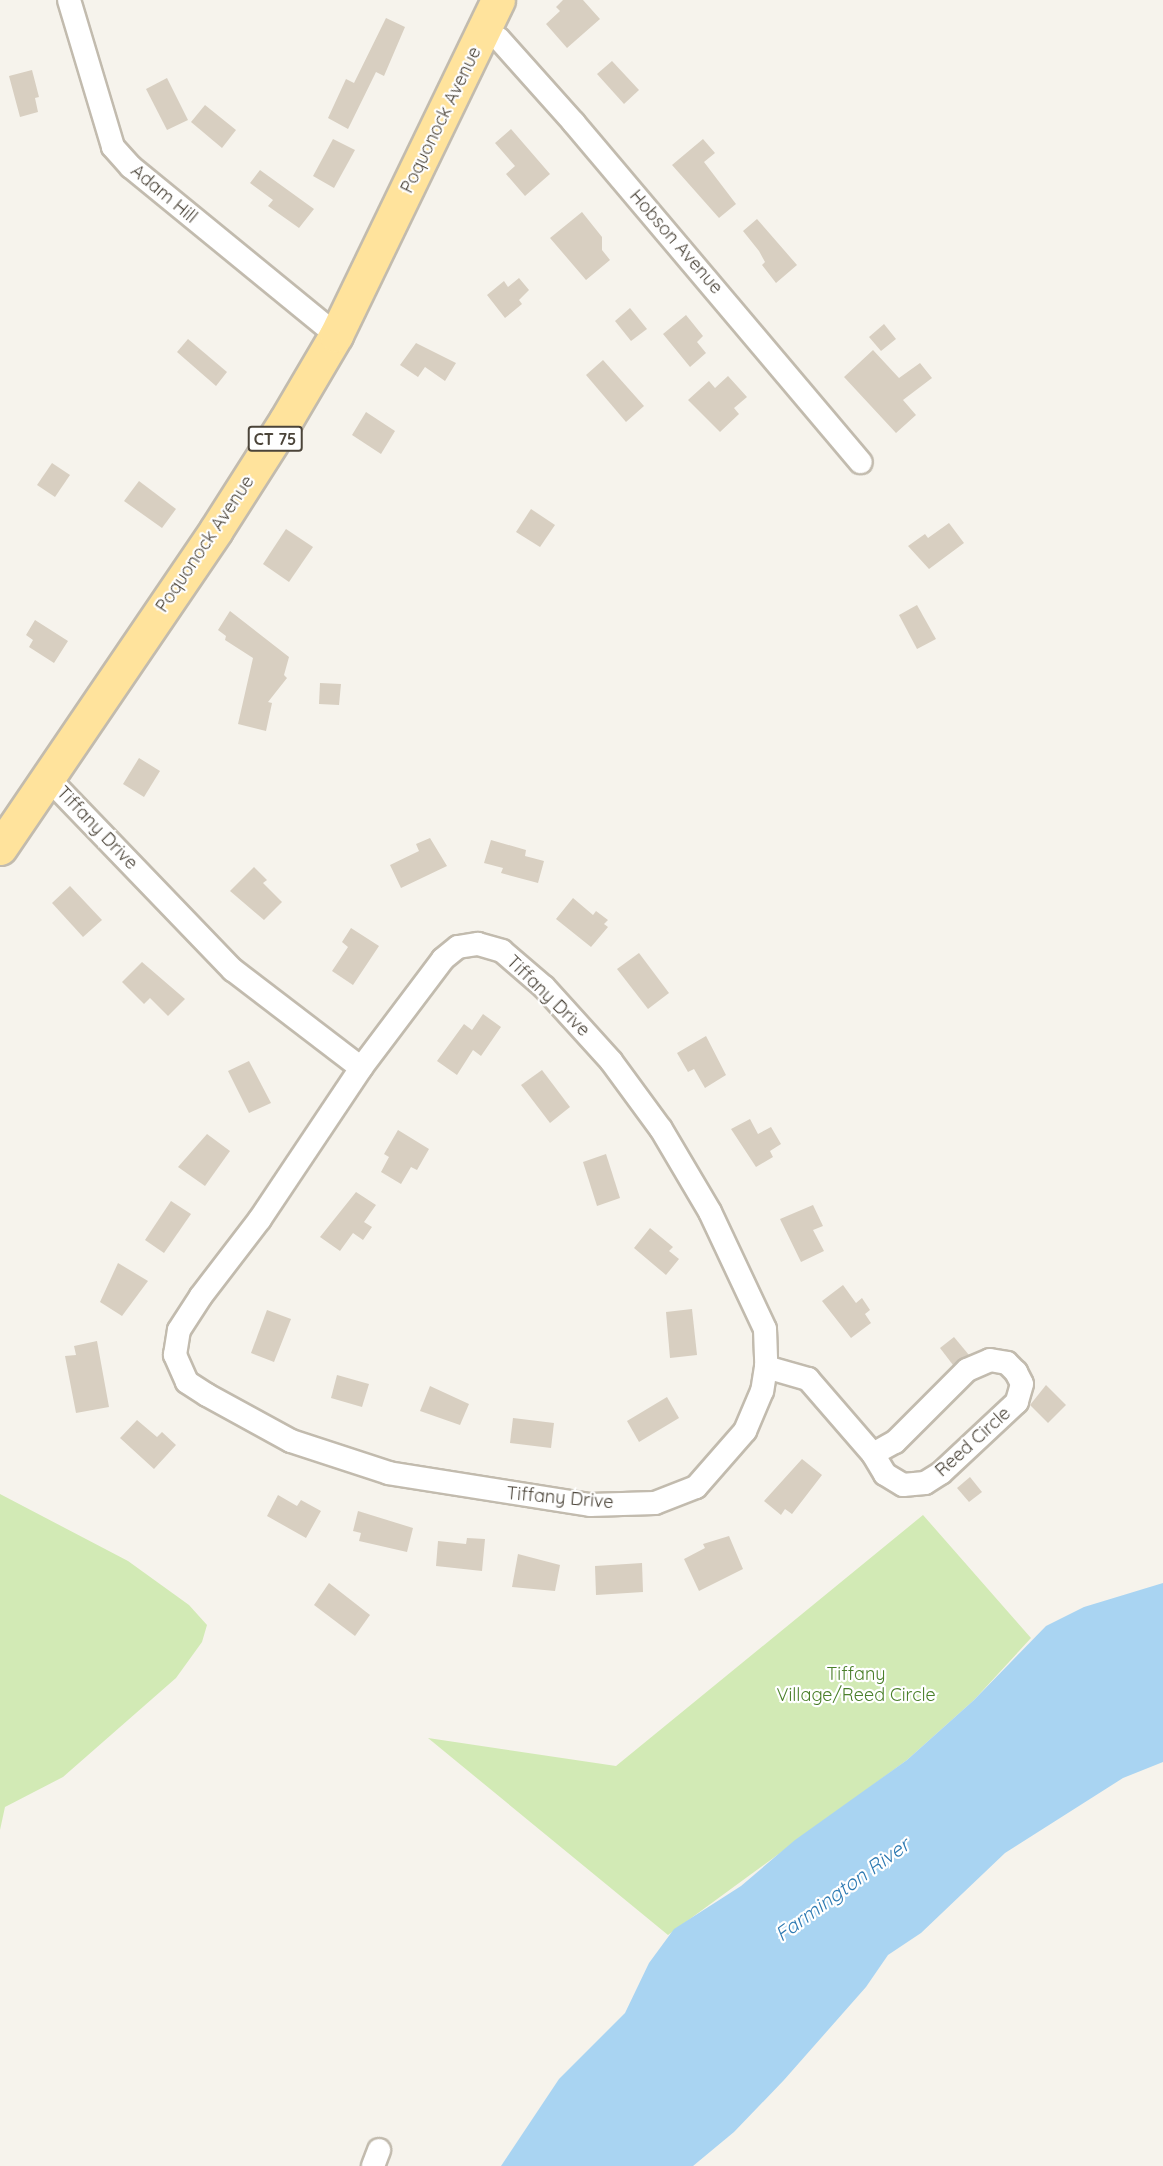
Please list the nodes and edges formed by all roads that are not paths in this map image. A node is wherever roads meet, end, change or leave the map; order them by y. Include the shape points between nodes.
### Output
1 (69, 0) edge
2 (498, 0) edge
3 (483, 32) junction
4 (336, 336) junction
5 (860, 462) dead end
6 (48, 778) junction
7 (0, 848) edge
8 (361, 1068) junction
9 (766, 1366) junction
10 (873, 1454) junction

1 - 4 street, Adam Hill via 113,147 131,167
2 - 3 main road, Poquonock Avenue / CT 75
3 - 4 main road, Poquonock Avenue / CT 75
3 - 5 street, Hobson Avenue via 499,39 574,123
4 - 6 main road, Poquonock Avenue / CT 75 via 216,530
6 - 7 main road, Poquonock Avenue / CT 75
6 - 8 street, Tiffany Drive via 233,970
8 - 9 street, Tiffany Drive via 443,959 458,947 478,944 502,951 575,1017 661,1129 710,1212 753,1297 765,1329
8 - 9 street, Tiffany Drive via 324,1128 179,1330 175,1355 187,1382 291,1441 389,1473 590,1505 655,1503 696,1487 745,1431 762,1391
9 - 10 street, Reed Circle via 808,1379
10 - 10 street, Reed Circle via 895,1442 967,1370 990,1360 1007,1364 1016,1372 1022,1384 1017,1402 941,1473 925,1483 903,1485 885,1474

